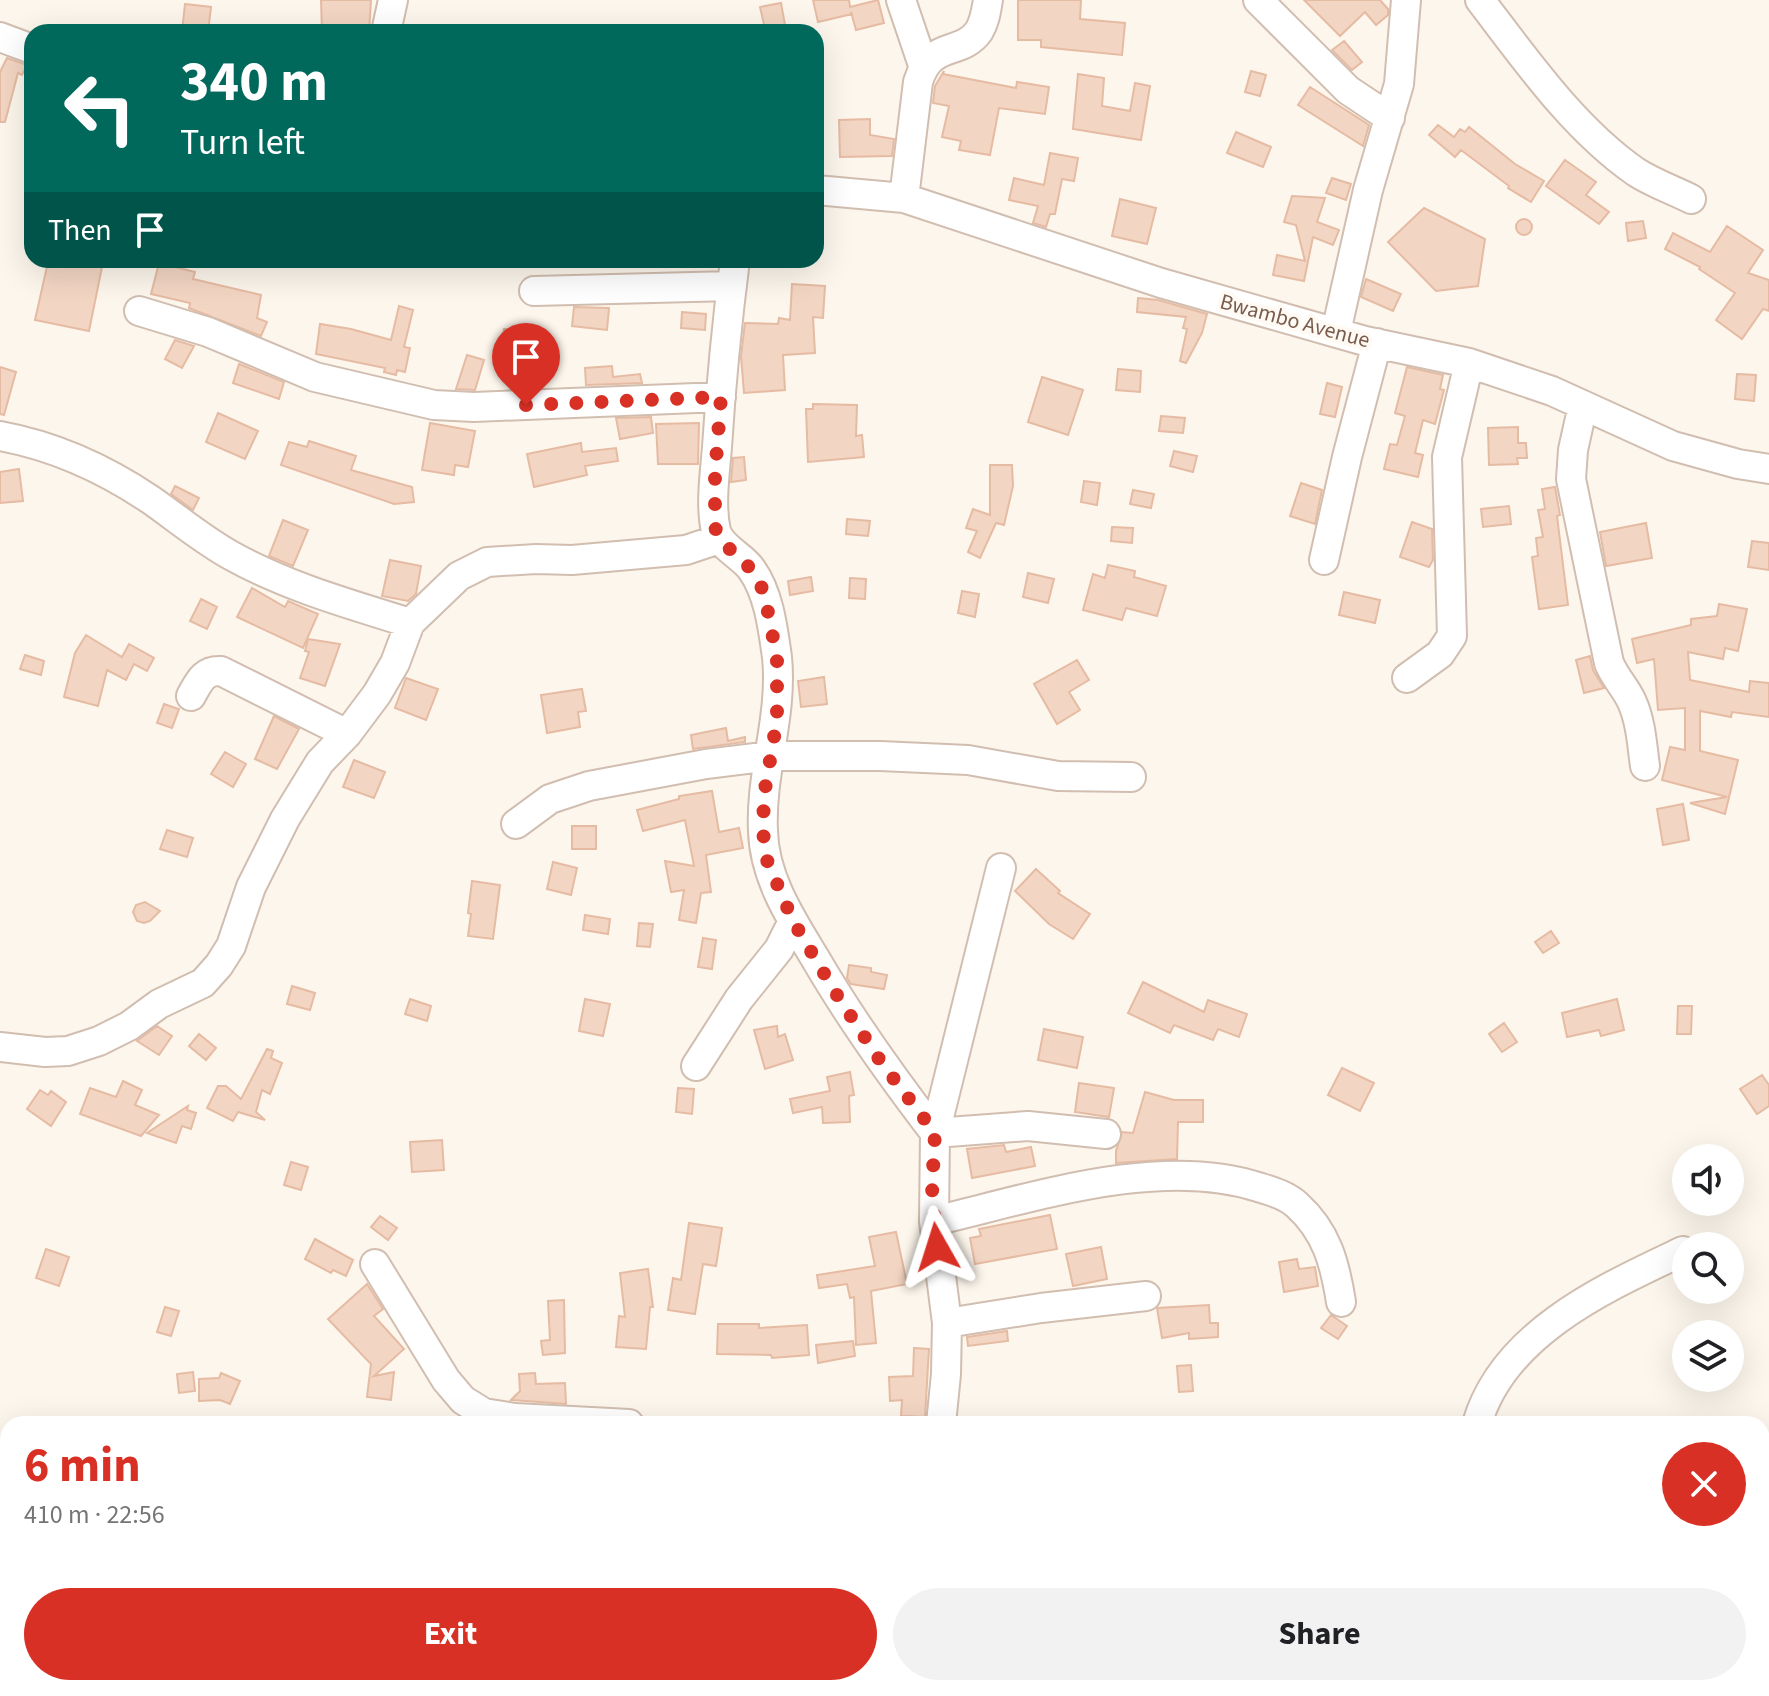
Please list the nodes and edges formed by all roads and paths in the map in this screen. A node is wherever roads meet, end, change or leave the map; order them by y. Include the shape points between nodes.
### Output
1 (393, 0) edge
2 (901, 0) edge
3 (988, 0) edge
4 (1258, 0) edge
5 (1406, 0) edge
6 (1480, 0) edge
7 (388, 24) edge
8 (0, 37) edge
9 (24, 46) edge
10 (923, 65) junction
11 (1390, 118) junction
12 (824, 191) edge
13 (904, 198) junction
14 (1691, 199) dead end
15 (733, 273) edge
16 (534, 291) dead end
17 (139, 311) dead end
18 (1336, 332) junction
19 (1377, 343) junction
20 (1469, 363) junction
21 (721, 397) junction
22 (1583, 405) junction
23 (0, 436) edge
24 (1769, 469) edge
25 (719, 539) junction
26 (1324, 560) dead end
27 (410, 623) junction
28 (1407, 678) dead end
29 (191, 696) dead end
30 (347, 734) junction
31 (771, 756) junction
32 (1645, 766) dead end
33 (1131, 777) dead end
34 (516, 824) dead end
35 (1001, 868) dead end
36 (793, 921) junction
37 (0, 1047) edge
38 (696, 1066) dead end
39 (935, 1133) junction
40 (1106, 1134) dead end
41 (934, 1221) junction
42 (1672, 1257) edge
43 (375, 1264) dead end
44 (1146, 1296) dead end
45 (1341, 1302) dead end
46 (947, 1323) junction
47 (503, 1416) edge
48 (936, 1416) edge
49 (1481, 1416) edge

1 - 7 street
2 - 10 street
3 - 10 street via 978,33
4 - 11 street via 1348,90
5 - 11 street via 1399,84
6 - 14 street via 1586,129 1640,174
8 - 9 street
10 - 13 street
11 - 18 street
12 - 13 street, Bwambo Avenue
13 - 18 street, Bwambo Avenue via 1161,283
15 - 16 street
15 - 21 street
17 - 21 street via 208,332 315,377 434,405
18 - 19 street, Bwambo Avenue
19 - 20 street, Bwambo Avenue
19 - 26 street
20 - 22 street, Bwambo Avenue
20 - 28 street via 1447,457 1452,636 1440,654
21 - 25 street via 714,508
22 - 24 street, Bwambo Avenue via 1673,446
22 - 32 street via 1571,479 1609,663 1632,701
23 - 27 street via 56,450 94,467 200,537 283,582
25 - 27 street via 686,550 487,562 459,576
25 - 31 street via 752,570 764,592 777,658
27 - 30 street via 395,663
29 - 30 street via 202,676 221,671
30 - 37 street via 320,762 285,819 251,887 231,946 203,983 129,1026 68,1051
31 - 33 street via 968,760 1058,776
31 - 34 street via 589,786 550,799
31 - 36 street via 764,795 766,858
35 - 39 street
36 - 38 street
36 - 39 street via 881,1062
39 - 40 street via 1028,1126
39 - 41 street
41 - 45 street via 1133,1178 1178,1175 1246,1183 1295,1203 1314,1223 1329,1248
41 - 46 street
42 - 49 street via 1559,1317 1495,1383
43 - 47 street via 446,1380 463,1400 484,1413
44 - 46 street
46 - 48 street via 946,1374

